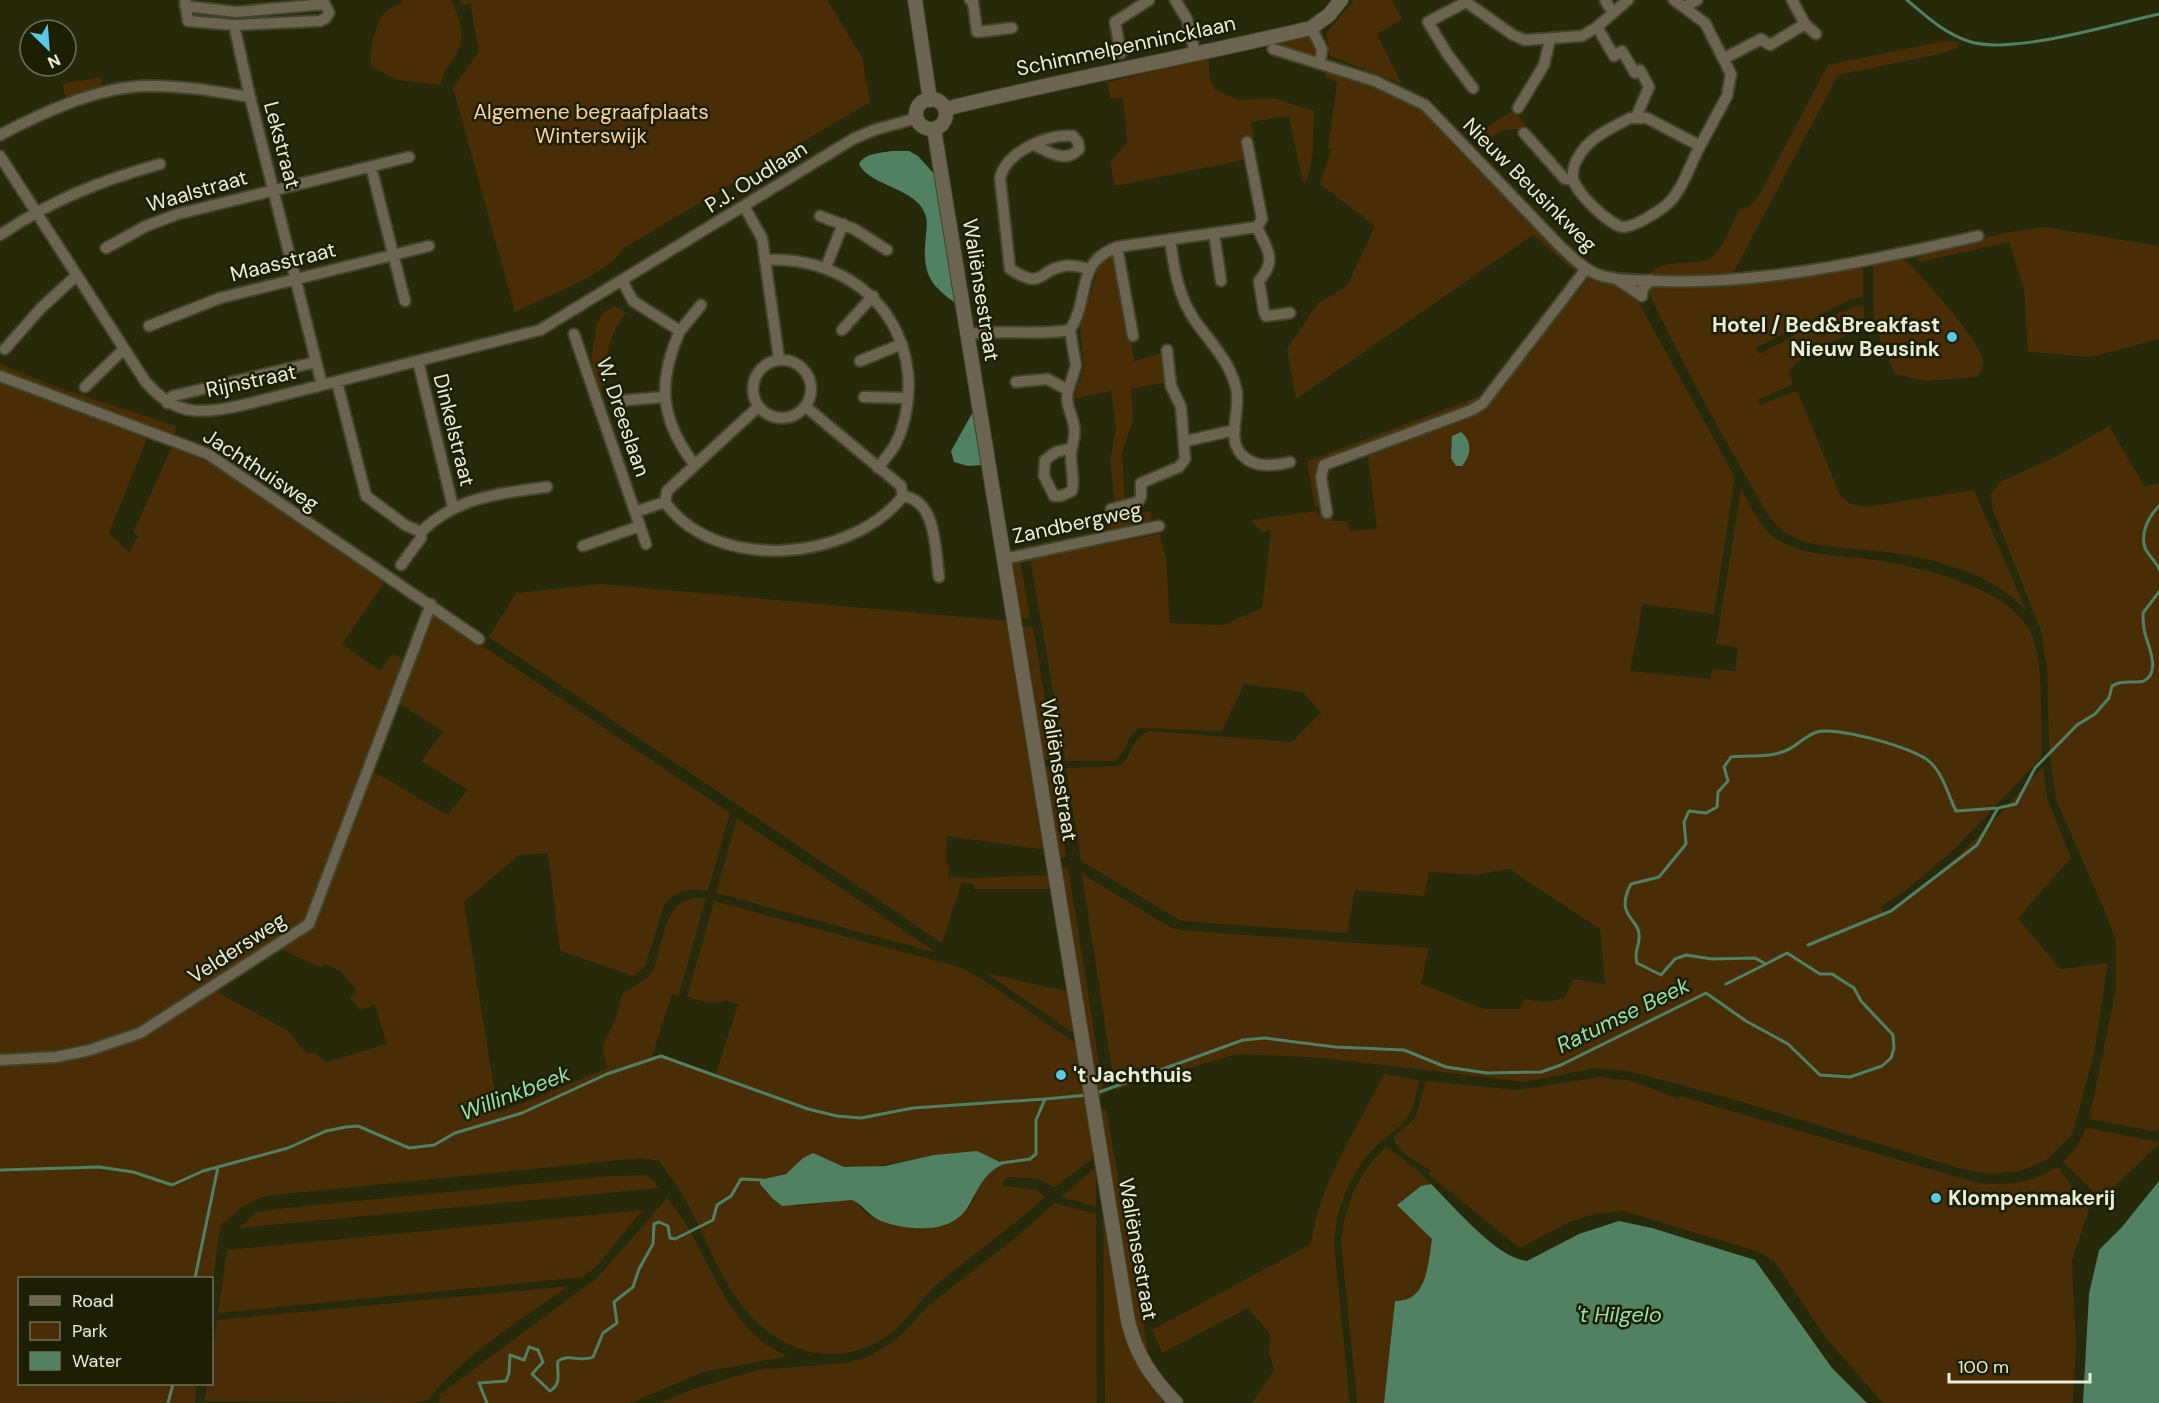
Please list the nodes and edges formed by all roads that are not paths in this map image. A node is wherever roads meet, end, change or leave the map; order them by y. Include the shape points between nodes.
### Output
1 (915, 0) edge
2 (970, 0) edge
3 (1149, 0) edge
4 (1176, 0) edge
5 (1341, 0) edge
6 (1605, 0) edge
7 (1628, 0) edge
8 (1674, 0) edge
9 (1697, 0) edge
10 (1792, 0) edge
11 (1467, 1) edge
12 (185, 3) edge
13 (1684, 7) junction
14 (1613, 13) junction
15 (1805, 24) junction
16 (234, 25) junction
17 (1597, 27) junction
18 (1012, 28) dead end
19 (1311, 28) junction
20 (1816, 34) dead end
21 (1550, 39) junction
22 (1273, 49) dead end
23 (1121, 52) dead end
24 (1195, 53) junction
25 (1725, 58) junction
26 (1320, 62) junction
27 (1473, 88) dead end
28 (250, 97) junction
29 (930, 100) junction
30 (1518, 108) dead end
31 (945, 109) junction
32 (1636, 117) junction
33 (916, 118) junction
34 (934, 129) junction
35 (1524, 133) dead end
36 (0, 135) edge
37 (1247, 142) dead end
38 (1034, 145) dead end
39 (1700, 146) junction
40 (0, 156) edge
41 (409, 157) dead end
42 (160, 164) dead end
43 (371, 167) junction
44 (1573, 179) junction
45 (274, 189) junction
46 (745, 208) junction
47 (36, 211) junction
48 (820, 216) dead end
49 (843, 224) junction
50 (1257, 227) junction
51 (1214, 233) junction
52 (0, 235) edge
53 (1978, 236) dead end
54 (1170, 239) junction
55 (429, 246) dead end
56 (1117, 247) junction
57 (106, 248) dead end
58 (887, 250) dead end
59 (393, 255) junction
60 (765, 260) junction
61 (826, 267) junction
62 (1088, 269) junction
63 (1586, 269) junction
64 (76, 276) junction
65 (297, 279) junction
66 (1618, 280) junction
67 (1651, 280) junction
68 (1221, 281) dead end
69 (623, 282) junction
70 (873, 296) junction
71 (405, 301) dead end
72 (700, 305) dead end
73 (1290, 313) dead end
74 (149, 326) dead end
75 (842, 330) dead end
76 (1070, 330) junction
77 (680, 331) junction
78 (574, 334) dead end
79 (966, 334) junction
80 (1133, 336) dead end
81 (902, 344) junction
82 (4, 349) dead end
83 (124, 349) junction
84 (1167, 350) dead end
85 (779, 359) junction
86 (418, 361) junction
87 (860, 361) dead end
88 (316, 362) junction
89 (0, 376) edge
90 (337, 382) junction
91 (1016, 382) dead end
92 (322, 385) junction
93 (85, 387) dead end
94 (1068, 390) junction
95 (664, 397) junction
96 (864, 397) dead end
97 (908, 398) junction
98 (616, 401) dead end
99 (167, 403) junction
100 (758, 407) junction
101 (806, 407) junction
102 (1235, 430) junction
103 (1186, 441) junction
104 (1072, 448) dead end
105 (1290, 462) dead end
106 (694, 464) junction
107 (879, 468) junction
108 (547, 487) dead end
109 (903, 495) junction
110 (665, 502) junction
111 (453, 507) junction
112 (1111, 509) dead end
113 (636, 512) junction
114 (1327, 513) dead end
115 (640, 526) junction
116 (1159, 526) dead end
117 (421, 532) junction
118 (646, 544) dead end
119 (583, 546) dead end
120 (1003, 558) junction
121 (401, 565) dead end
122 (939, 577) dead end
123 (430, 604) junction
124 (479, 639) dead end
125 (0, 1060) edge
126 (1176, 1403) edge

1 - 29 street
2 - 18 street via 977,32
3 - 23 street via 1115,22
4 - 24 street via 1187,19
5 - 19 street, Schimmelpennincklaan
6 - 14 street
7 - 14 street
8 - 13 street
9 - 13 street
10 - 15 street
11 - 21 street via 1513,35 1525,40
11 - 27 street via 1428,22
12 - 16 street via 188,21
12 - 16 street via 236,12 320,4 329,10 320,21
13 - 25 street via 1705,23
14 - 17 street
15 - 20 street
15 - 25 street via 1770,45 1761,39
16 - 28 street
17 - 21 street via 1582,36
17 - 32 street via 1614,56 1622,51 1649,87
19 - 24 street, Schimmelpennincklaan
19 - 26 street via 1322,49
21 - 30 street via 1544,65
22 - 26 street, Nieuw Beusinkweg
24 - 31 street, Schimmelpennincklaan
25 - 39 street via 1731,87
26 - 63 street, Nieuw Beusinkweg via 1375,81 1425,105
28 - 36 street, Lekstraat via 200,88 147,86 120,90 75,102
28 - 45 street, Lekstraat
29 - 31 street via 936,100
29 - 33 street via 918,108
31 - 34 street via 943,124
32 - 39 street via 1647,118
32 - 44 street via 1587,143 1574,165
33 - 34 street via 923,127
33 - 46 street, P.J. Oudlaan via 853,140
34 - 79 street, Waliënsestraat
35 - 44 street via 1565,178
37 - 50 street via 1262,219
38 - 62 street via 1009,161 1000,178 1010,269 1025,279 1042,278 1062,266
39 - 44 street via 1674,196 1630,226 1611,224
40 - 47 street, Rijnstraat
41 - 43 street, Waalstraat
42 - 47 street via 106,179
43 - 45 street, Waalstraat
43 - 59 street
45 - 57 street, Waalstraat via 178,214
45 - 65 street, Lekstraat
46 - 60 street via 762,238
46 - 69 street, P.J. Oudlaan
47 - 52 street
47 - 64 street, Rijnstraat
48 - 49 street
49 - 58 street
49 - 61 street
50 - 51 street
50 - 73 street via 1271,260 1270,268 1259,281 1264,312 1266,316
51 - 54 street
51 - 68 street
53 - 67 street, Nieuw Beusinkweg via 1796,273 1712,281
54 - 56 street
54 - 102 street via 1179,291 1196,321 1217,346 1236,388
55 - 59 street, Maasstraat
56 - 62 street via 1102,253
56 - 80 street
59 - 65 street, Maasstraat
59 - 71 street
60 - 61 street via 786,259
60 - 85 street
61 - 70 street
62 - 76 street via 1078,318
63 - 66 street, Nieuw Beusinkweg
63 - 114 street via 1483,403 1324,465 1321,477
64 - 82 street
64 - 83 street, Rijnstraat
65 - 74 street, Maasstraat via 220,298
65 - 88 street, Lekstraat
66 - 67 street, Nieuw Beusinkweg
66 - 67 street via 1642,296 1643,288
69 - 77 street via 633,301
69 - 86 street, Rijnstraat via 540,330
70 - 75 street
70 - 81 street
72 - 77 street
76 - 79 street
76 - 94 street via 1076,366
77 - 95 street via 669,356
78 - 113 street, W. Dreeslaan
79 - 120 street, Waliënsestraat
81 - 87 street
81 - 97 street
83 - 93 street
83 - 99 street, Rijnstraat via 145,381
84 - 103 street via 1171,386 1181,407
85 - 100 street via 758,371 753,383
85 - 101 street via 790,360 808,374 812,385
86 - 90 street, Rijnstraat
86 - 111 street, Dinkelstraat
88 - 92 street, Lekstraat
88 - 99 street via 173,396
89 - 123 street, Jachthuisweg via 208,454
90 - 92 street, Rijnstraat
90 - 117 street via 366,496
91 - 94 street via 1047,379
92 - 99 street, Rijnstraat via 220,410 190,411
94 - 104 street via 1065,403 1075,428
95 - 98 street
95 - 106 street via 670,425
96 - 97 street
97 - 107 street via 895,445
100 - 101 street via 776,418 798,414
100 - 106 street, W. Dreeslaan
101 - 107 street
102 - 103 street
102 - 105 street via 1235,444 1254,463 1274,466
103 - 112 street via 1185,459 1179,467 1141,483 1138,502
106 - 110 street, W. Dreeslaan via 666,491
107 - 109 street via 901,486
108 - 111 street via 489,495
109 - 110 street via 873,522 849,536 819,547 779,552 725,543 701,531
109 - 122 street via 915,497 926,509
110 - 113 street
111 - 117 street
113 - 115 street, W. Dreeslaan
115 - 118 street, W. Dreeslaan
115 - 119 street
116 - 120 street, Zandbergweg
117 - 121 street via 421,538
120 - 126 street, Waliënsestraat via 1132,1340 1153,1378
123 - 124 street, Jachthuisweg
123 - 125 street, Veldersweg via 309,924 140,1033 56,1057

